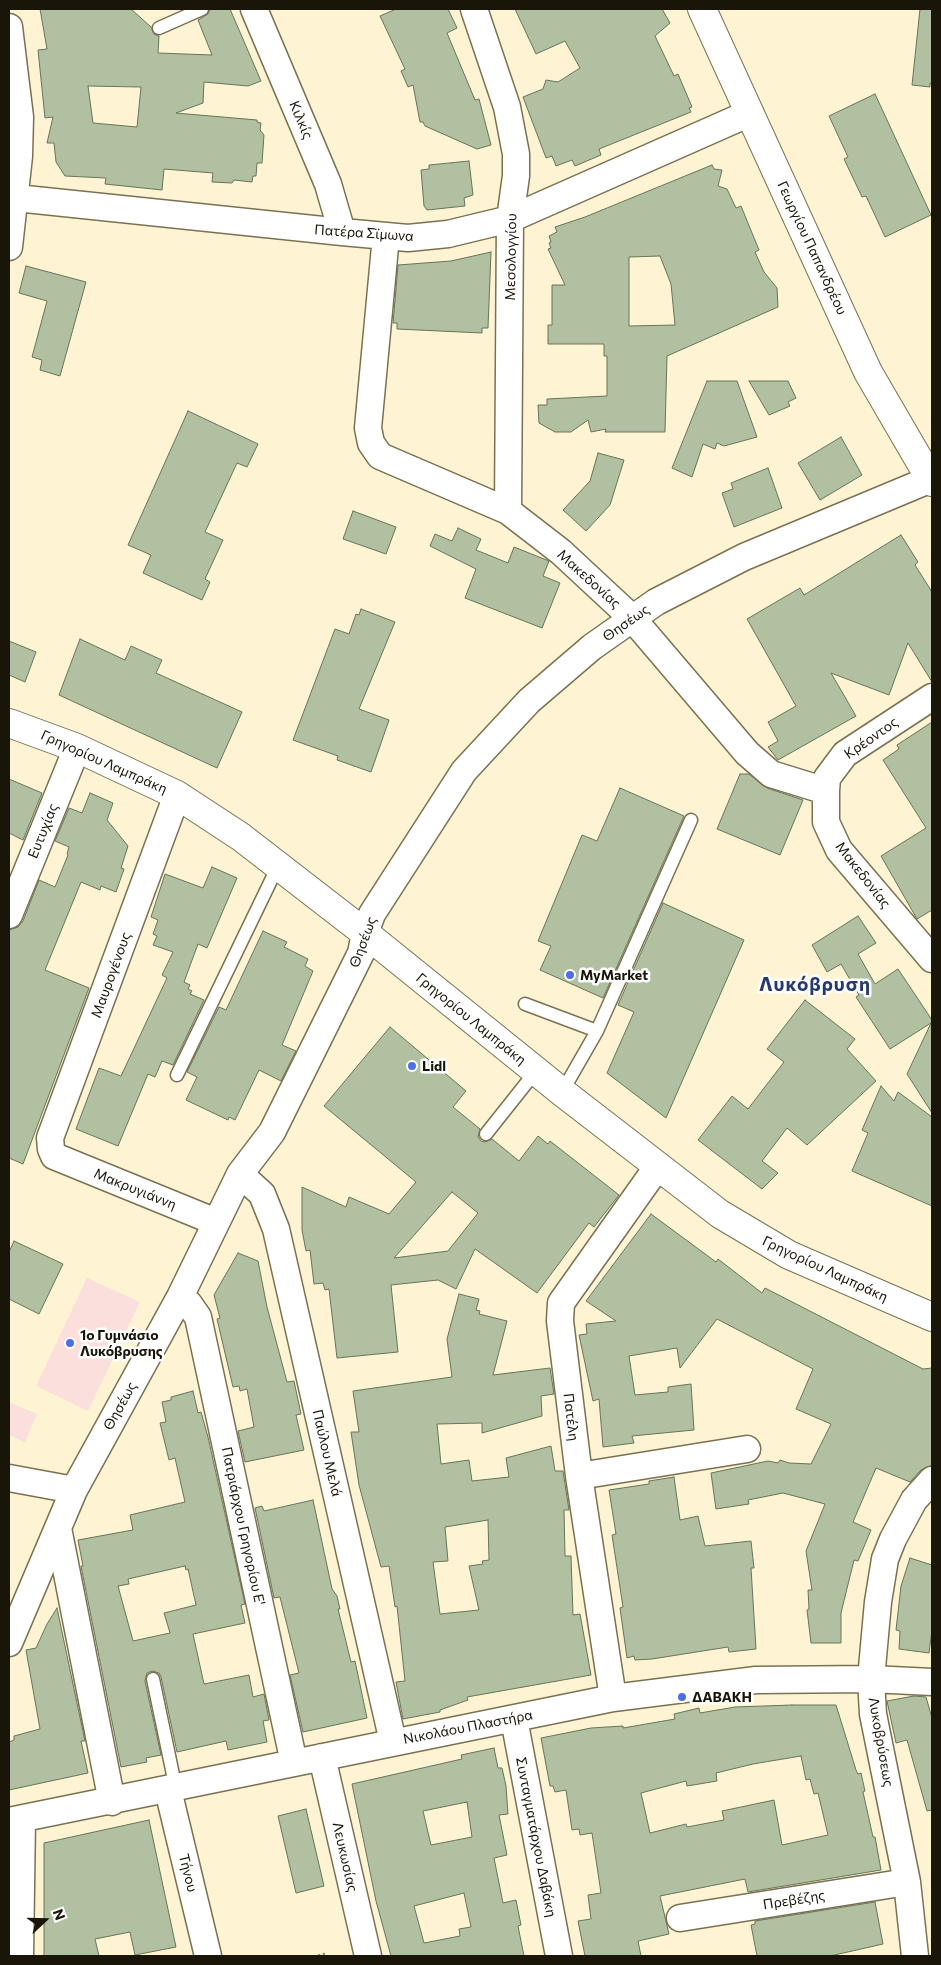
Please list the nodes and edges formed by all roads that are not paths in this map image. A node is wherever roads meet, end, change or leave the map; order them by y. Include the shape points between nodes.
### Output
1 (202, 9) edge
2 (254, 9) edge
3 (474, 9) edge
4 (702, 9) edge
5 (9, 28) edge
6 (159, 28) dead end
7 (750, 113) junction
8 (16, 198) junction
9 (510, 219) junction
10 (342, 232) junction
11 (386, 236) junction
12 (9, 247) edge
13 (932, 480) edge
14 (508, 511) junction
15 (632, 618) junction
16 (932, 697) edge
17 (9, 722) edge
18 (77, 748) junction
19 (826, 791) junction
20 (177, 795) junction
21 (691, 820) dead end
22 (278, 866) junction
23 (9, 915) edge
24 (364, 933) junction
25 (930, 951) edge
26 (525, 1004) dead end
27 (597, 1031) junction
28 (536, 1071) junction
29 (177, 1075) dead end
30 (562, 1092) junction
31 (486, 1134) dead end
32 (54, 1156) joint
33 (658, 1166) junction
34 (240, 1174) junction
35 (216, 1222) junction
36 (180, 1297) junction
37 (932, 1317) edge
38 (747, 1449) dead end
39 (579, 1476) junction
40 (9, 1478) edge
41 (932, 1480) edge
42 (74, 1490) junction
43 (58, 1528) junction
44 (9, 1643) edge
45 (153, 1679) dead end
46 (871, 1679) junction
47 (932, 1682) edge
48 (613, 1698) junction
49 (514, 1719) junction
50 (393, 1742) junction
51 (322, 1757) junction
52 (294, 1763) junction
53 (172, 1790) junction
54 (112, 1802) junction
55 (15, 1820) edge
56 (907, 1882) junction
57 (680, 1918) dead end
58 (20, 1956) edge
59 (208, 1956) edge
60 (368, 1956) edge
61 (558, 1956) edge
62 (915, 1956) edge

1 - 6 lane
2 - 10 street, Κιλκίς via 328,184
3 - 9 street, Μεσολογγίου via 507,107 516,154
4 - 7 main road, Γεωργίου Παπανδρέου
5 - 8 street via 20,117
7 - 9 street, Πατέρα Σϊμωνα
7 - 13 main road, Γεωργίου Παπανδρέου via 868,372
8 - 10 street, Πατέρα Σϊμωνα
8 - 12 street
9 - 11 street, Πατέρα Σϊμωνα via 448,234 408,238
9 - 14 street, Μεσολογγίου
10 - 11 street, Πατέρα Σϊμωνα
11 - 14 street, Μακεδονίας via 368,428 371,443 380,456
13 - 15 street, Θησέως via 744,557 656,602
14 - 15 street, Μακεδονίας via 561,552
15 - 19 street, Μακεδονίας via 747,753 771,774
15 - 24 street, Θησέως via 592,647 529,701 464,771 372,914
16 - 19 street, Κρέοντος via 845,754 827,778
17 - 18 main road, Γρηγορίου Λαμπράκη
18 - 20 main road, Γρηγορίου Λαμπράκη
18 - 23 street, Ευτυχίας
19 - 25 street, Μακεδονίας via 826,822 840,850
20 - 22 main road, Γρηγορίου Λαμπράκη
20 - 32 street, Μαυρογένους via 50,1138
21 - 27 lane
22 - 24 main road, Γρηγορίου Λαμπράκη
22 - 29 lane
24 - 28 main road, Γρηγορίου Λαμπράκη
24 - 34 street, Θησέως via 361,953 272,1132
26 - 27 lane
27 - 30 lane
28 - 30 main road, Γρηγορίου Λαμπράκη
28 - 31 lane
30 - 33 main road, Γρηγορίου Λαμπράκη
32 - 35 street, Μακρυγιάννη
33 - 37 main road, Γρηγορίου Λαμπράκη via 754,1236 789,1255
33 - 39 street, Πατέλη via 561,1303 560,1321
34 - 35 street, Θησέως
34 - 50 street, Παύλου Μελά via 262,1194 276,1229
35 - 36 street, Θησέως
36 - 42 street, Θησέως
36 - 52 street, Πατριάρχου Γρηγορίου Ε' via 198,1317
38 - 39 street
39 - 48 street, Πατέλη
40 - 42 street
41 - 46 street, Λυκοβρύσεως via 914,1500 885,1560
42 - 43 street, Θησέως
43 - 44 street, Θησέως
43 - 54 street
45 - 53 lane
46 - 47 street, Νικολάου Πλαστήρα
46 - 48 street, Νικολάου Πλαστήρα via 756,1680
46 - 56 street, Λυκοβρύσεως via 873,1714
48 - 49 street, Νικολάου Πλαστήρα
49 - 50 street, Νικολάου Πλαστήρα
49 - 61 street, Συνταγματάρχου Δαβάκη
50 - 51 street, Νικολάου Πλαστήρα
51 - 52 street, Νικολάου Πλαστήρα
51 - 60 street, Λευκωσίας
52 - 53 street, Νικολάου Πλαστήρα
53 - 54 street, Νικολάου Πλαστήρα
53 - 59 street, Τήνου
54 - 55 street, Νικολάου Πλαστήρα
55 - 58 street
56 - 57 street, Πρεβέζης
56 - 62 street, Λυκοβρύσεως

